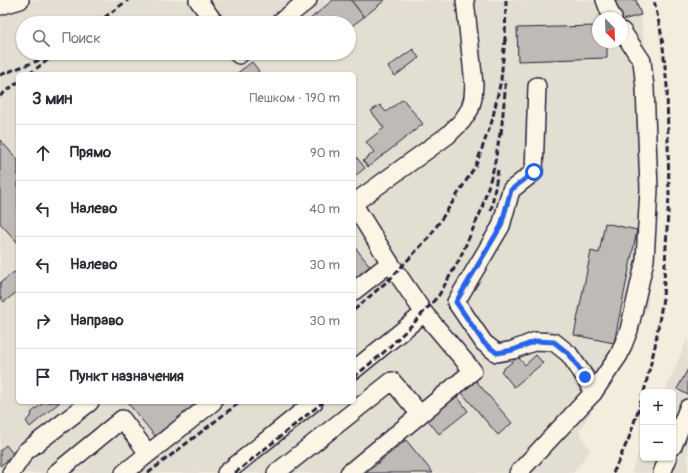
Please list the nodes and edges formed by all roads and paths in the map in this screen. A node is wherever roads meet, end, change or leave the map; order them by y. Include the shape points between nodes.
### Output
1 (20, 0) edge
2 (198, 0) edge
3 (308, 0) edge
4 (465, 0) edge
5 (605, 0) edge
6 (0, 6) edge
7 (610, 12) edge
8 (210, 16) edge
9 (288, 16) edge
10 (628, 40) edge
11 (537, 86) dead end
12 (356, 203) edge
13 (356, 207) edge
14 (390, 263) junction
15 (356, 290) edge
16 (424, 313) junction
17 (356, 368) edge
18 (593, 393) junction
19 (87, 404) edge
20 (210, 404) edge
21 (312, 404) edge
22 (688, 408) edge
23 (420, 414) junction
24 (680, 439) edge
25 (148, 453) junction
26 (667, 461) edge
27 (11, 473) edge
28 (56, 473) edge
29 (124, 473) edge
30 (226, 473) edge
31 (276, 473) edge
32 (348, 473) edge
33 (518, 473) edge
34 (662, 473) edge

1 - 6 street
2 - 8 street
3 - 9 street
4 - 12 street via 474,84 470,109 448,135
5 - 7 street
10 - 18 street via 642,61 645,88 649,189 645,260 629,330 619,355
11 - 18 street via 534,172 511,190 501,226 456,302 484,343 497,353 536,341 554,342 569,354
13 - 14 street
14 - 15 street
14 - 16 street
16 - 17 street
16 - 23 street via 473,371
18 - 33 street
19 - 27 street via 25,452
20 - 25 street
21 - 30 street
22 - 24 street
23 - 31 street via 392,381
23 - 32 street
25 - 28 street via 122,420
25 - 29 street
26 - 34 street

